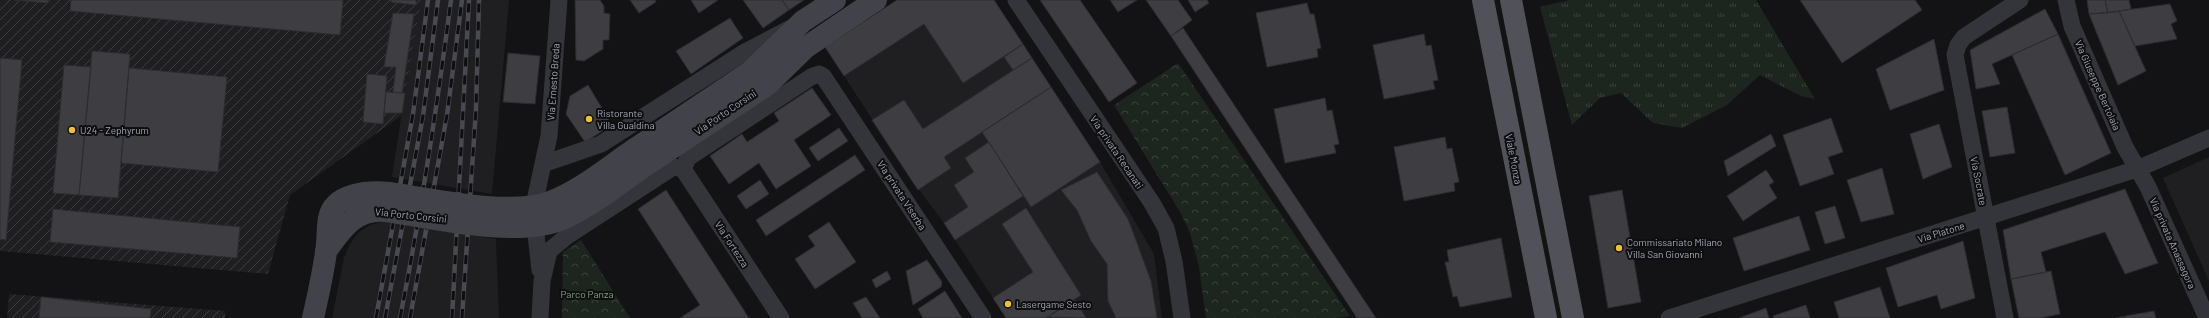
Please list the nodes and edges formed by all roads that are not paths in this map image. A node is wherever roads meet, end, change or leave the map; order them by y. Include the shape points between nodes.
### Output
1 (559, 0) edge
2 (835, 0) edge
3 (876, 0) edge
4 (1016, 0) edge
5 (1483, 0) edge
6 (1511, 0) edge
7 (2020, 0) edge
8 (2066, 0) edge
9 (803, 21) junction
10 (819, 74) joint
11 (2209, 138) edge
12 (641, 157) junction
13 (547, 162) junction
14 (683, 169) junction
15 (2137, 169) junction
16 (536, 196) dead end
17 (1987, 218) junction
18 (314, 318) edge
19 (540, 318) edge
20 (781, 318) edge
21 (983, 318) edge
22 (1182, 318) edge
23 (1546, 318) edge
24 (1573, 318) edge
25 (1669, 318) edge
26 (2005, 318) edge
27 (2207, 318) edge

1 - 13 street, Via Ernesto Breda
2 - 9 street, Via Porto Corsini
3 - 12 street, Via Porto Corsini via 804,48 767,85
4 - 22 street, Via privata Recanati via 1152,203 1166,228 1174,261
5 - 23 main road, Viale Monza
6 - 24 main road
7 - 17 street, Via Socrate via 1968,33 1958,45 1955,60
8 - 15 street, Via Giuseppe Bertolaia via 2072,26
9 - 12 street, Via Porto Corsini via 750,72
9 - 13 street, Via Porto Corsini via 745,52 601,144
10 - 14 street, Via Porto Corsini via 688,158
10 - 21 street, Via privata Viserba via 827,80
11 - 15 street, Via Platone
12 - 18 street, Via Porto Corsini, bridge via 550,202 532,207 387,202 356,216 326,251
13 - 16 street, Via Ernesto Breda
14 - 19 street via 670,170 567,236 541,245
14 - 20 street, Via Fortezza
15 - 17 street, Via Platone
15 - 27 street, Via privata Anassagora via 2148,187
17 - 25 street, Via Platone
17 - 26 street, Via Socrate

